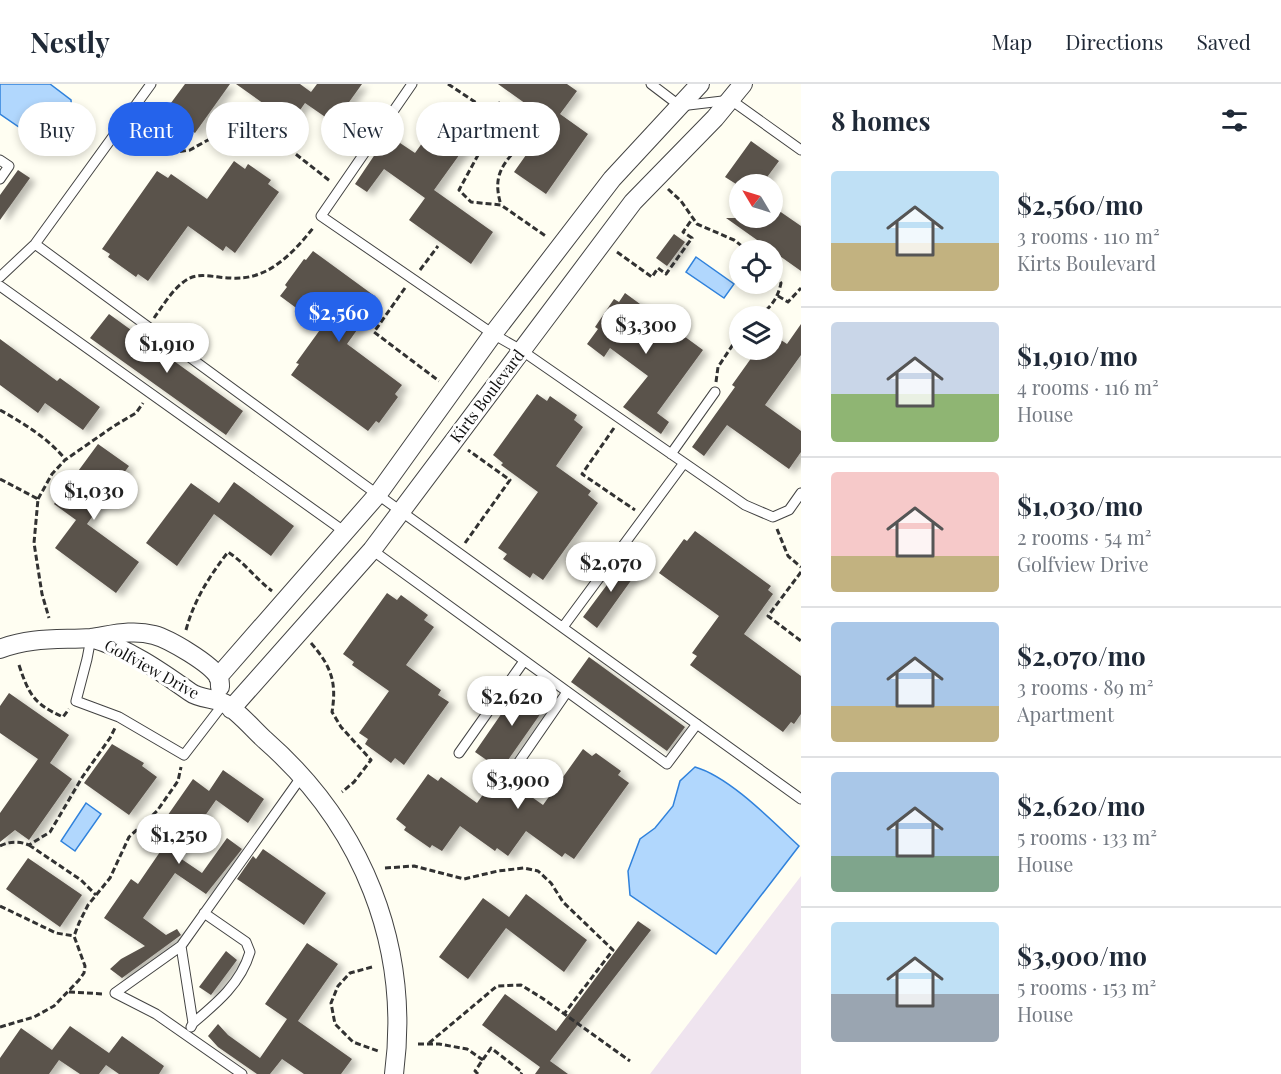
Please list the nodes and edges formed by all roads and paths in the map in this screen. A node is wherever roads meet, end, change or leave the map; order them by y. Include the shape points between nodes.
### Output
1 (151, 84) edge
2 (412, 84) edge
3 (448, 84) edge
4 (651, 84) edge
5 (700, 84) edge
6 (743, 84) edge
7 (731, 100) junction
8 (138, 102) edge
9 (475, 102) edge
10 (680, 106) junction
11 (108, 143) edge
12 (194, 148) edge
13 (801, 150) edge
14 (477, 156) edge
15 (509, 156) edge
16 (0, 160) edge
17 (0, 179) edge
18 (665, 187) dead end
19 (340, 189) junction
20 (501, 205) junction
21 (321, 216) junction
22 (693, 218) junction
23 (547, 237) dead end
24 (734, 240) edge
25 (35, 244) junction
26 (438, 246) dead end
27 (615, 251) dead end
28 (419, 272) dead end
29 (0, 277) edge
30 (0, 286) edge
31 (405, 288) dead end
32 (801, 288) edge
33 (778, 296) joint
34 (771, 306) edge
35 (148, 326) junction
36 (493, 334) junction
37 (521, 350) junction
38 (729, 350) edge
39 (440, 382) dead end
40 (715, 392) joint
41 (150, 393) junction
42 (0, 410) edge
43 (620, 419) junction
44 (466, 448) dead end
45 (671, 454) junction
46 (65, 460) junction
47 (684, 463) junction
48 (0, 479) edge
49 (801, 493) edge
50 (378, 494) junction
51 (38, 499) junction
52 (402, 511) junction
53 (644, 516) junction
54 (773, 517) junction
55 (345, 532) junction
56 (372, 550) junction
57 (459, 552) junction
58 (801, 567) edge
59 (801, 572) edge
60 (272, 591) dead end
61 (49, 618) dead end
62 (563, 627) junction
63 (186, 632) dead end
64 (91, 638) junction
65 (801, 641) edge
66 (310, 642) dead end
67 (0, 649) edge
68 (524, 661) junction
69 (19, 665) dead end
70 (218, 677) junction
71 (567, 692) junction
72 (228, 706) junction
73 (63, 717) dead end
74 (697, 724) junction
75 (110, 738) dead end
76 (459, 753) dead end
77 (516, 766) dead end
78 (302, 776) junction
79 (178, 781) dead end
80 (342, 792) dead end
81 (801, 799) edge
82 (29, 845) junction
83 (0, 846) edge
84 (386, 868) dead end
85 (96, 896) junction
86 (0, 906) edge
87 (204, 913) junction
88 (74, 936) junction
89 (181, 946) junction
90 (372, 967) dead end
91 (69, 992) junction
92 (94, 994) dead end
93 (564, 1014) junction
94 (193, 1023) junction
95 (0, 1027) edge
96 (187, 1035) junction
97 (429, 1043) junction
98 (418, 1044) dead end
99 (378, 1051) dead end
100 (483, 1060) junction
101 (630, 1061) dead end
102 (242, 1074) edge
103 (394, 1074) edge
104 (478, 1074) edge
105 (521, 1074) edge

1 - 8 lane
2 - 19 lane
3 - 9 path
4 - 10 lane
5 - 10 street, Kirts Boulevard
6 - 7 street, Kirts Boulevard
7 - 10 lane
7 - 13 lane
7 - 37 street, Kirts Boulevard via 633,202
10 - 36 street, Kirts Boulevard via 612,179
11 - 25 lane
12 - 19 path via 208,140 256,132 274,137
14 - 20 path via 459,190 471,202
15 - 20 path via 497,179
16 - 17 lane via 9,166
18 - 22 path
19 - 21 lane
20 - 23 path
21 - 35 path via 277,266 254,276 232,279 189,278
21 - 36 lane
22 - 24 path via 697,224
22 - 27 path via 683,232 692,238 666,274 658,268 652,277
25 - 29 lane
25 - 35 lane
26 - 28 path
30 - 41 lane
31 - 39 path via 374,332
32 - 33 path via 788,302
33 - 34 path
35 - 50 lane
36 - 37 lane
36 - 50 street, Kirts Boulevard
37 - 43 lane
37 - 52 street, Kirts Boulevard
38 - 40 path via 717,367
40 - 45 lane
41 - 46 path via 136,413
41 - 55 lane
42 - 46 path via 26,425
43 - 45 lane
43 - 53 path via 582,474
44 - 57 path via 510,480
45 - 47 lane
46 - 51 path
47 - 53 lane
47 - 54 lane via 745,505
48 - 51 path
49 - 54 lane via 789,510
50 - 52 lane
50 - 55 street, Kirts Boulevard
51 - 61 path via 34,543
52 - 56 street, Kirts Boulevard
52 - 57 lane
53 - 62 lane
54 - 58 path via 788,556
55 - 70 street, Kirts Boulevard
56 - 68 lane
56 - 72 street, Kirts Boulevard
57 - 62 lane
59 - 65 path via 768,616
60 - 63 path via 228,552 205,582 191,610
62 - 74 lane
64 - 67 street, Golfview Drive via 50,638
64 - 70 street, Golfview Drive via 124,632 155,635 198,658
64 - 72 street, Golfview Drive via 146,662 192,694
64 - 72 lane via 76,701 119,717 184,755
66 - 80 path via 326,661 332,677 332,712 371,760
68 - 71 lane
68 - 76 lane
69 - 73 path via 36,701 43,709
70 - 72 street, Golfview Drive
71 - 74 lane via 667,764
71 - 77 lane
72 - 78 street
74 - 81 lane
75 - 82 path via 50,832
78 - 87 lane
78 - 103 street via 353,848 379,909 397,994
79 - 85 path via 157,811 129,837 110,878
82 - 83 path via 20,842
82 - 85 path via 81,880
84 - 93 path via 414,866 464,879 524,868 538,871 563,902 613,950
85 - 88 path
86 - 88 path via 56,933
87 - 89 lane
87 - 94 lane via 246,942 250,952 247,965 223,998
88 - 91 path via 85,966
89 - 94 lane
89 - 96 lane via 115,993
90 - 99 path via 350,973 338,986 331,1003 335,1024 353,1042
91 - 92 path
91 - 95 path via 34,1017
93 - 97 path via 521,985 497,986
93 - 101 path
94 - 96 lane
96 - 102 lane
97 - 98 path
97 - 100 path via 466,1049
100 - 104 path via 475,1071
100 - 105 path via 491,1048

